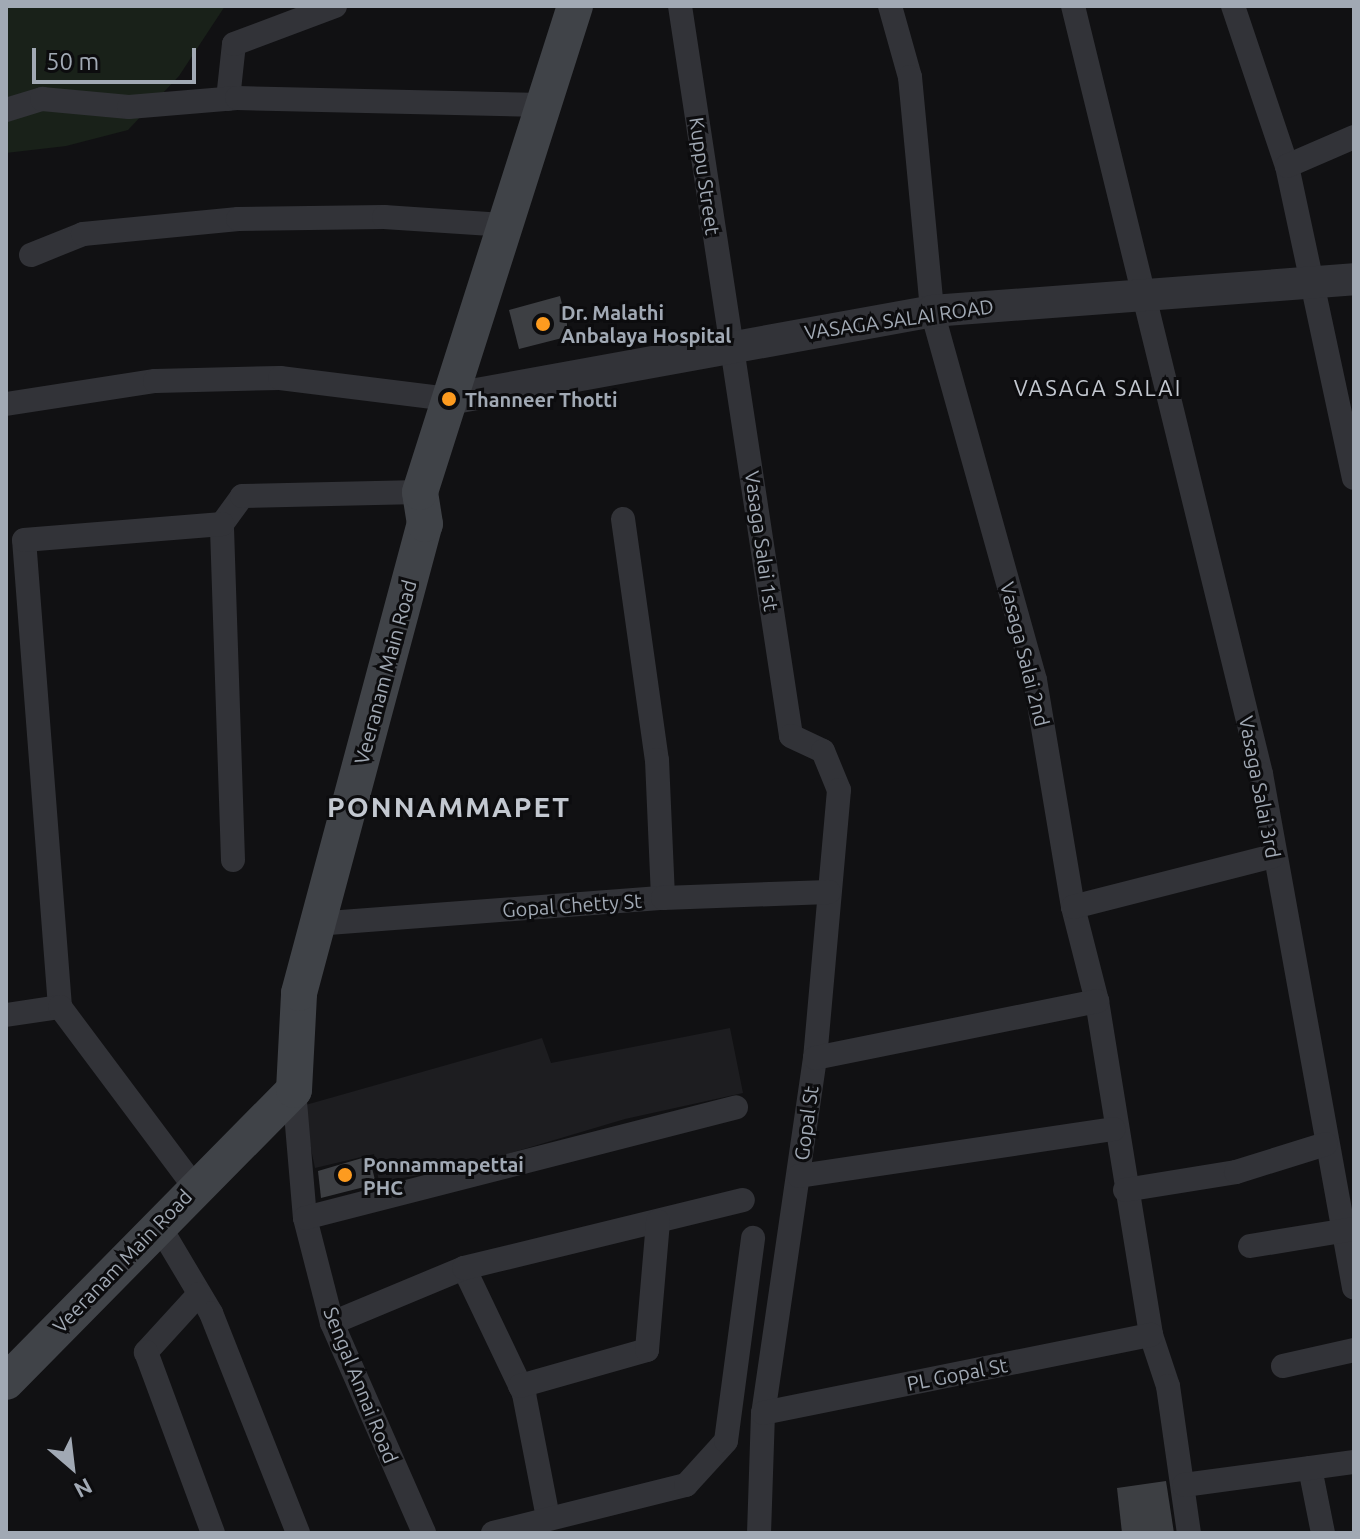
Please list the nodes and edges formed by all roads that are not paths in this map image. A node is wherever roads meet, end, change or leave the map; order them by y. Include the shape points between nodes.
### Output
1 (335, 6) edge
2 (575, 6) edge
3 (680, 6) edge
4 (890, 6) edge
5 (1073, 6) edge
6 (1233, 6) edge
7 (228, 99) junction
8 (542, 105) junction
9 (6, 110) edge
10 (1354, 137) edge
11 (1287, 166) junction
12 (503, 225) junction
13 (31, 255) dead end
14 (1354, 279) edge
15 (1314, 282) junction
16 (1146, 291) junction
17 (932, 311) junction
18 (729, 346) junction
19 (449, 399) junction
20 (6, 404) edge
21 (1354, 478) edge
22 (420, 492) junction
23 (623, 519) dead end
24 (222, 524) junction
25 (15, 540) edge
26 (791, 736) joint
27 (1273, 856) junction
28 (233, 860) dead end
29 (829, 892) junction
30 (663, 898) junction
31 (1073, 907) junction
32 (315, 924) junction
33 (1097, 1001) junction
34 (60, 1007) junction
35 (6, 1015) edge
36 (815, 1058) junction
37 (294, 1090) junction
38 (736, 1107) dead end
39 (1114, 1129) junction
40 (1326, 1144) junction
41 (799, 1176) junction
42 (194, 1186) junction
43 (1125, 1190) junction
44 (743, 1200) dead end
45 (305, 1218) junction
46 (658, 1221) junction
47 (158, 1224) junction
48 (1348, 1230) edge
49 (753, 1238) dead end
50 (1250, 1246) dead end
51 (464, 1268) junction
52 (1354, 1288) edge
53 (199, 1294) junction
54 (332, 1323) junction
55 (1151, 1335) junction
56 (1354, 1350) edge
57 (1283, 1366) dead end
58 (6, 1382) edge
59 (520, 1386) junction
60 (763, 1413) junction
61 (1354, 1462) edge
62 (1310, 1468) junction
63 (1184, 1485) junction
64 (548, 1517) junction
65 (213, 1533) edge
66 (298, 1533) edge
67 (424, 1533) edge
68 (493, 1533) edge
69 (759, 1533) edge
70 (1189, 1533) edge
71 (1323, 1533) edge

1 - 7 street via 234,44
2 - 8 main road, Veeranam Main Road
3 - 18 street, Kuppu Street
4 - 17 street, Vasaga Salai 2nd via 910,77
5 - 16 street, Vasaga Salai 3rd
6 - 11 street
7 - 8 street
7 - 9 street via 129,107 42,99
8 - 12 main road, Veeranam Main Road
10 - 11 street
11 - 15 street
12 - 13 street via 384,217 238,219 83,234
12 - 19 main road, Veeranam Main Road
14 - 15 street, VASAGA SALAI ROAD
15 - 16 street, VASAGA SALAI ROAD
15 - 21 street
16 - 17 street, VASAGA SALAI ROAD
16 - 27 street, Vasaga Salai 3rd via 1261,774
17 - 18 street, VASAGA SALAI ROAD
17 - 31 street, Vasaga Salai 2nd via 1035,680
18 - 19 street, VASAGA SALAI ROAD
18 - 26 street, Vasaga Salai 1st
19 - 20 street via 280,378 155,381
19 - 22 main road, Veeranam Main Road
22 - 24 street via 242,496
22 - 32 main road, Veeranam Main Road via 425,524
23 - 30 street via 657,760
24 - 25 street
24 - 28 street
25 - 34 street
26 - 29 street, Gopal St via 823,751 834,769 839,790
27 - 31 street
27 - 40 street, Vasaga Salai 3rd
29 - 30 street, Gopal Chetty St
29 - 36 street, Gopal St
30 - 32 street, Gopal Chetty St
31 - 33 street, Vasaga Salai 2nd
32 - 37 main road, Veeranam Main Road via 299,993
33 - 36 street
33 - 39 street, Vasaga Salai 2nd
34 - 35 street
34 - 42 street
36 - 41 street, Gopal St
37 - 42 main road, Veeranam Main Road
37 - 45 street, Sengal Annai Road
38 - 45 street
39 - 41 street
39 - 43 street, Vasaga Salai 2nd
40 - 43 street via 1236,1172
40 - 48 street, Vasaga Salai 3rd
41 - 60 street, Gopal St
42 - 47 main road, Veeranam Main Road
43 - 55 street, Vasaga Salai 2nd
44 - 46 street
45 - 54 street, Sengal Annai Road
46 - 51 street
46 - 59 street via 647,1350
47 - 53 street
47 - 58 main road, Veeranam Main Road
48 - 50 street
48 - 52 street, Vasaga Salai 3rd
49 - 64 street via 726,1441 686,1485
51 - 54 street
51 - 59 street
53 - 65 street via 146,1352
53 - 66 street
54 - 67 street, Sengal Annai Road
55 - 60 street, PL Gopal St
55 - 63 street, Vasaga Salai 2nd via 1168,1386
56 - 57 street
59 - 64 street
60 - 69 street, Gopal St
61 - 62 street
62 - 63 street
62 - 71 street
63 - 70 street, Vasaga Salai 2nd
64 - 68 street

